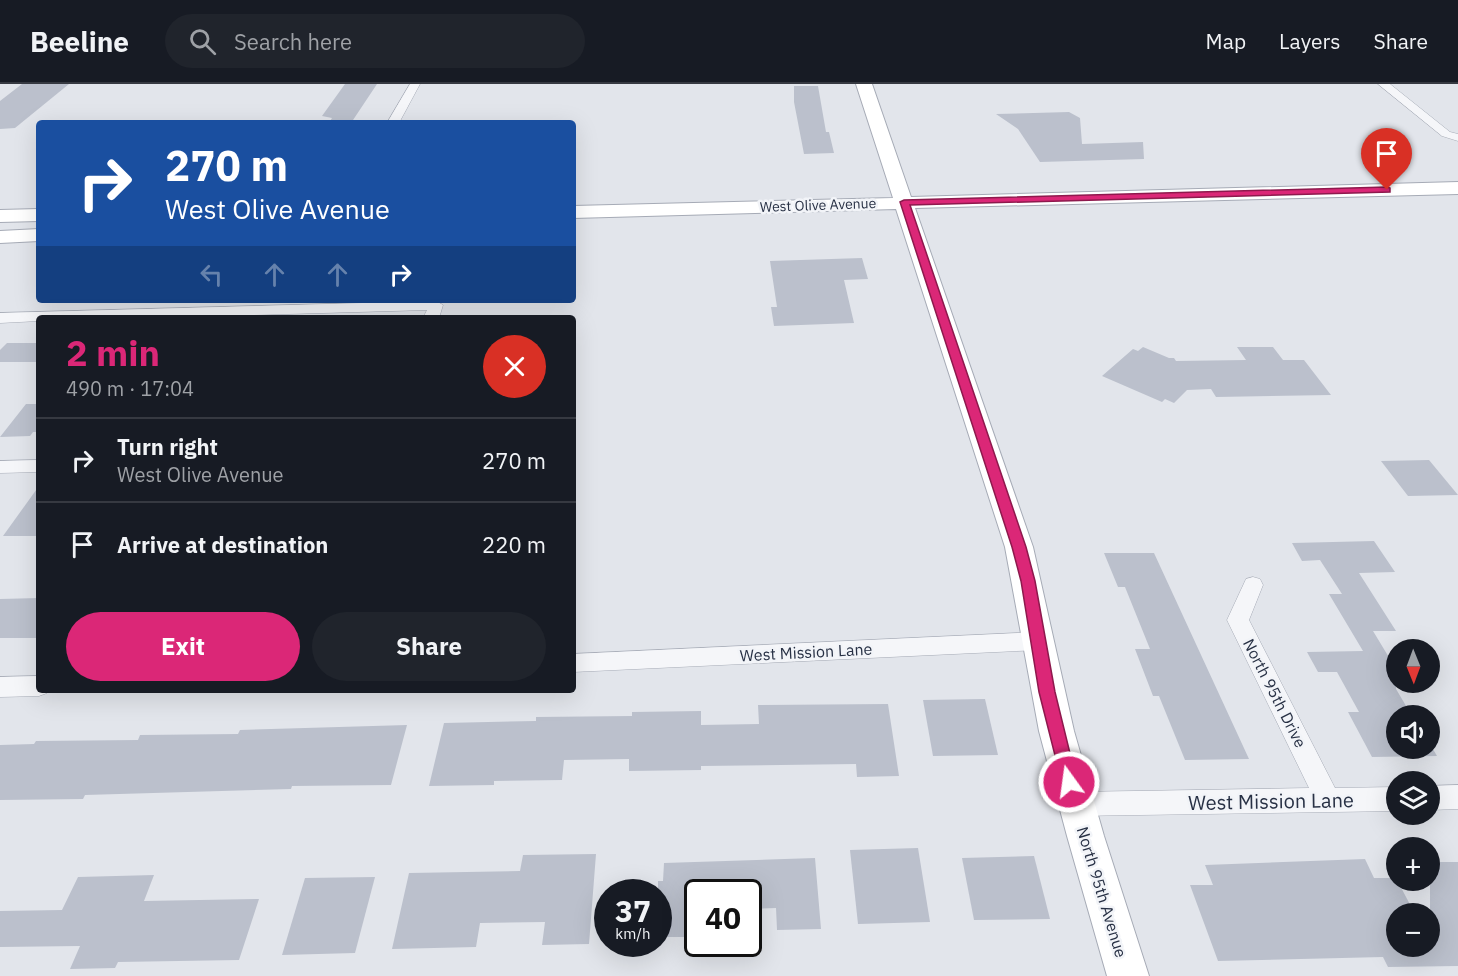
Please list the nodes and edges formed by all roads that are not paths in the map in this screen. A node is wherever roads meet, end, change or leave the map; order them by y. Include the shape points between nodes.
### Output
1 (415, 84) edge
2 (864, 84) edge
3 (1383, 84) edge
4 (395, 120) edge
5 (1452, 136) edge
6 (1458, 150) edge
7 (1458, 188) edge
8 (904, 202) junction
9 (576, 212) edge
10 (36, 215) edge
11 (0, 216) edge
12 (36, 235) edge
13 (0, 237) edge
14 (433, 312) edge
15 (216, 315) edge
16 (0, 318) edge
17 (36, 318) edge
18 (36, 466) edge
19 (0, 467) edge
20 (1253, 585) dead end
21 (1039, 641) junction
22 (576, 663) edge
23 (36, 686) edge
24 (0, 687) edge
25 (1458, 797) edge
26 (1440, 798) edge
27 (1386, 799) edge
28 (1328, 800) junction
29 (1074, 804) junction
30 (1128, 976) edge

1 - 4 street
2 - 8 street, North 95th Avenue
3 - 5 street
5 - 6 street via 1445,141
7 - 8 street, West Olive Avenue
8 - 9 street, West Olive Avenue
8 - 21 street, North 95th Avenue via 1019,547
10 - 11 street
12 - 13 street
14 - 15 street
16 - 17 street
18 - 19 street
20 - 28 street, North 95th Drive via 1238,620
21 - 22 street, West Mission Lane
21 - 29 street, North 95th Avenue
23 - 24 street
25 - 26 street
27 - 28 street, West Mission Lane
28 - 29 street, West Mission Lane
29 - 30 street, North 95th Avenue

